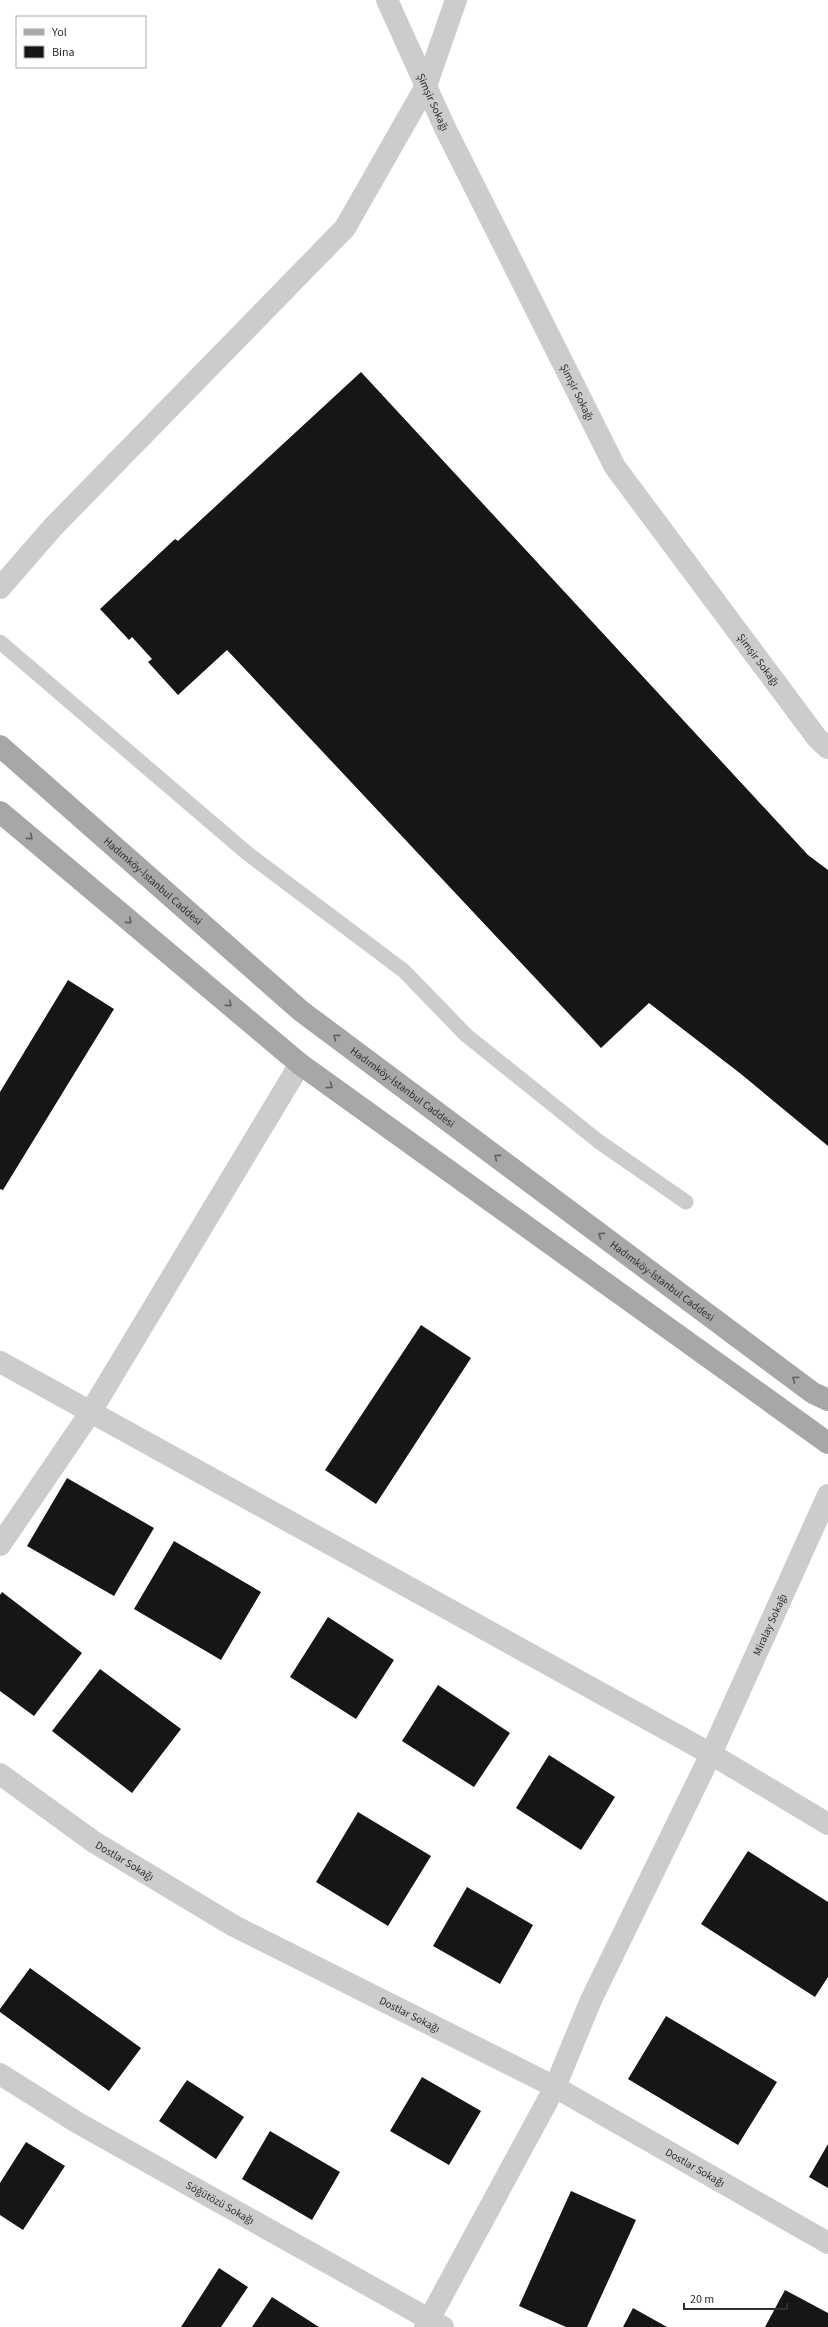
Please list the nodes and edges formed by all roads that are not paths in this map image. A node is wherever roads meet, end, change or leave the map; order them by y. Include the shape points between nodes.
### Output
1 (387, 0) edge
2 (456, 0) edge
3 (426, 86) junction
4 (0, 588) edge
5 (0, 642) edge
6 (0, 746) edge
7 (828, 748) edge
8 (0, 812) edge
9 (300, 1064) junction
10 (686, 1202) dead end
11 (0, 1362) edge
12 (828, 1400) edge
13 (90, 1413) junction
14 (828, 1443) edge
15 (828, 1495) edge
16 (0, 1546) edge
17 (711, 1754) junction
18 (0, 1774) edge
19 (828, 1824) edge
20 (0, 2074) edge
21 (555, 2087) junction
22 (828, 2243) edge
23 (432, 2324) edge

1 - 3 street, Şimşir Sokağı
2 - 3 street
3 - 4 street via 345,228 54,527
3 - 7 street, Şimşir Sokağı via 615,467 817,738
5 - 10 lane via 246,853 404,971 466,1035 598,1141
12 -> 6 main road, Hadımköy-İstanbul Caddesi via 813,1393 301,1011
8 -> 9 main road
9 - 13 street
9 -> 14 main road
11 - 13 street
13 - 16 street
13 - 17 street
15 - 17 street, Miralay Sokağı
17 - 19 street
17 - 21 street, Miralay Sokağı via 591,2000
18 - 21 street, Dostlar Sokağı via 94,1842 234,1926
20 - 23 street, Söğütözü Sokağı via 78,2123
21 - 22 street, Dostlar Sokağı
21 - 23 street, Miralay Sokağı

